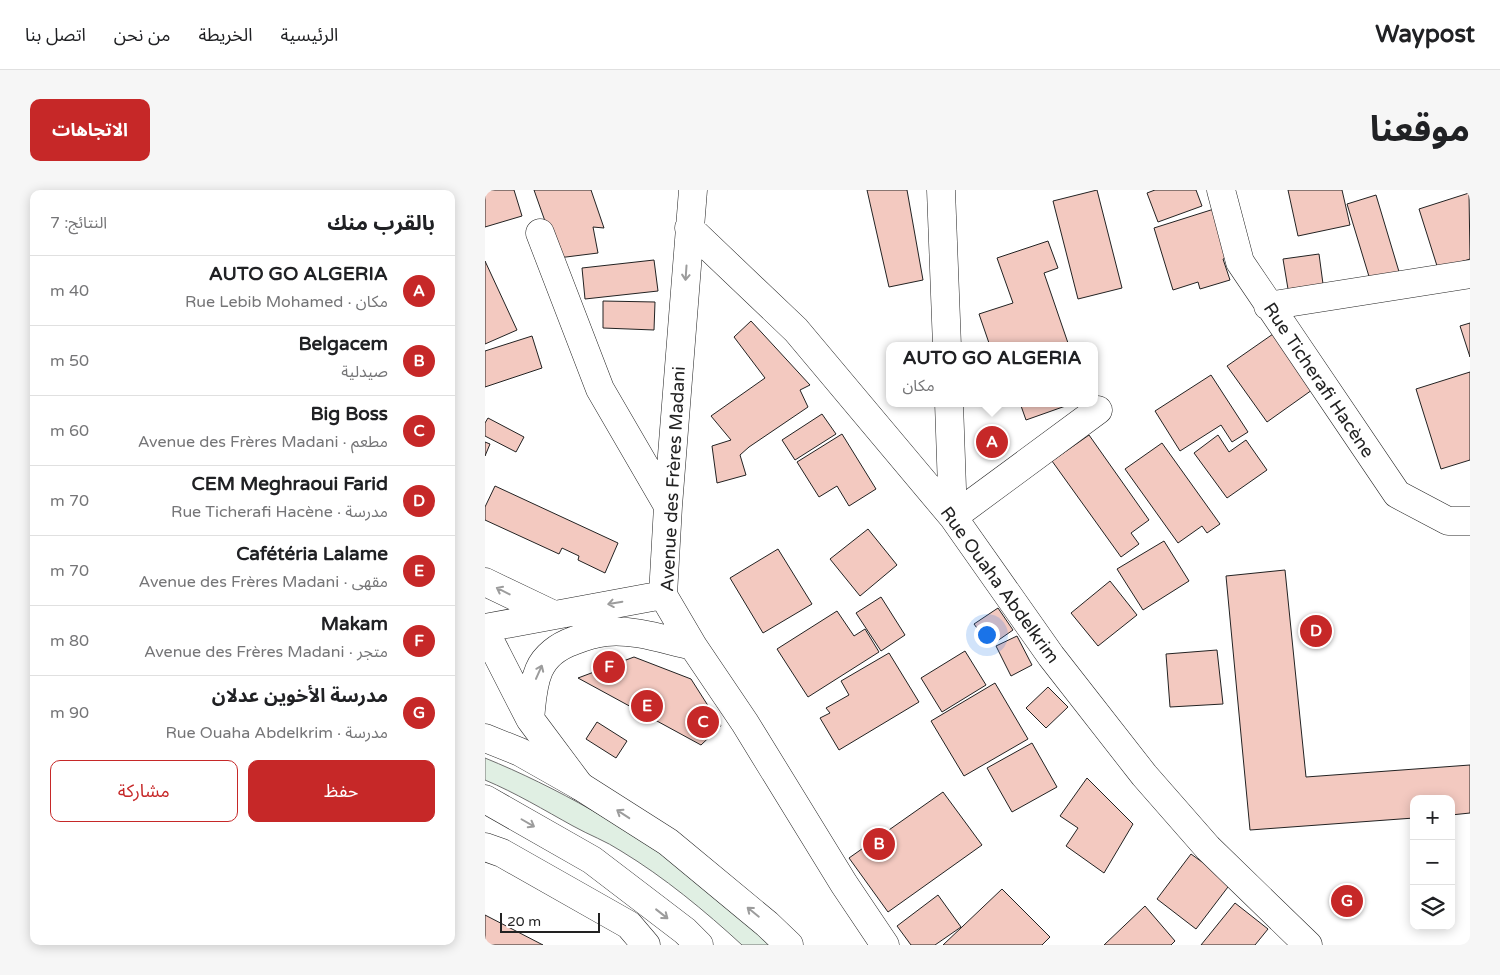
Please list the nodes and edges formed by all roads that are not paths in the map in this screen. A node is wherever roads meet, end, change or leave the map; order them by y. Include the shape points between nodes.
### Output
1 (693, 190) edge
2 (941, 190) edge
3 (1221, 190) edge
4 (689, 228) junction
5 (540, 233) dead end
6 (1470, 274) edge
7 (1268, 306) junction
8 (947, 342) edge
9 (949, 407) edge
10 (1098, 410) dead end
11 (668, 506) junction
12 (953, 518) junction
13 (1470, 521) edge
14 (485, 582) edge
15 (663, 595) junction
16 (554, 615) junction
17 (485, 630) edge
18 (693, 646) junction
19 (530, 719) junction
20 (485, 738) edge
21 (580, 786) junction
22 (485, 799) edge
23 (485, 846) edge
24 (646, 945) edge
25 (699, 945) edge
26 (789, 945) edge
27 (885, 945) edge
28 (1307, 945) edge

1 - 4 street, Avenue des Frères Madani
2 - 8 street
3 - 7 street, Rue Ticherafi Hacène via 1240,262
4 -> 11 street, Avenue des Frères Madani
4 - 12 street, Rue Ouaha Abdelkrim via 796,330
5 - 11 street via 601,389
6 - 7 street
7 - 13 street, Rue Ticherafi Hacène via 1397,494 1448,520
9 - 12 street
10 - 12 street
11 - 15 street, Avenue des Frères Madani
12 - 28 street, Rue Ouaha Abdelkrim via 1051,656 1144,775 1208,848
16 -> 14 street
15 -> 16 street
15 - 18 street, Avenue des Frères Madani
16 - 17 street
17 - 19 street
19 -> 18 street via 533,689 540,668 563,645 606,632 633,633
18 - 27 street, Avenue des Frères Madani
19 - 21 street
20 - 21 street via 521,752
26 -> 21 street via 668,842
22 -> 25 street via 592,860
23 - 24 street via 629,926

